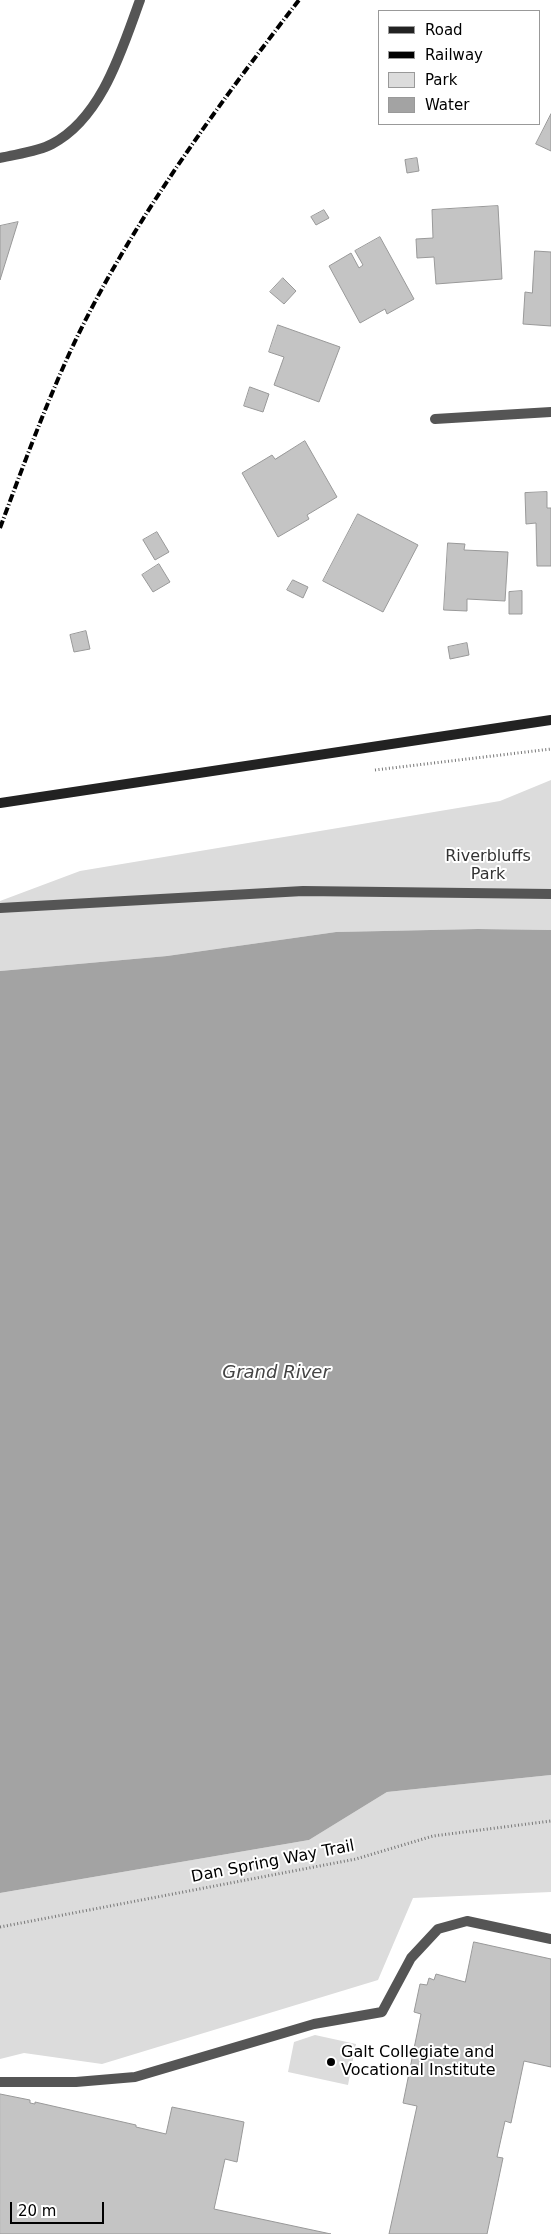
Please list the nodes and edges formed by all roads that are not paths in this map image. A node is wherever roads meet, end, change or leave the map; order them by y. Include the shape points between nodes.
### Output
1 (140, 0) edge
2 (0, 158) edge
3 (551, 412) edge
4 (435, 419) dead end
5 (551, 720) edge
6 (0, 803) edge
7 (551, 894) edge
8 (0, 908) edge
9 (551, 1939) edge
10 (0, 2082) edge

1 - 2 street via 102,91 80,122 52,144
3 - 4 street
5 - 6 main road
7 - 8 street via 303,892
9 - 10 street via 467,1921 438,1929 411,1958 382,2012 314,2024 135,2077 76,2082

